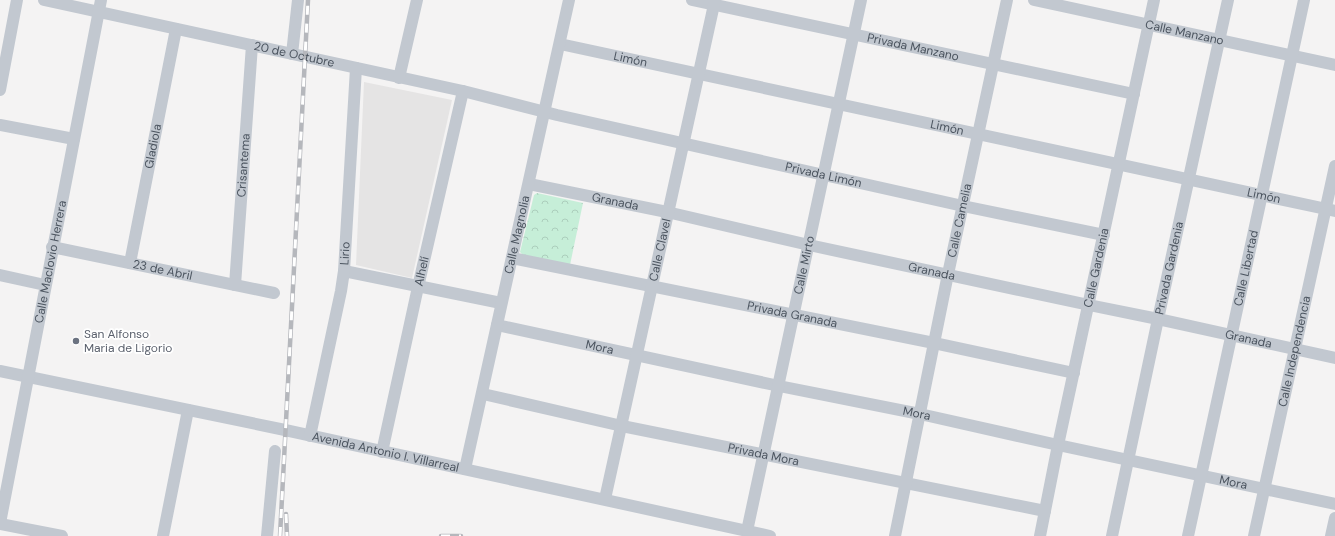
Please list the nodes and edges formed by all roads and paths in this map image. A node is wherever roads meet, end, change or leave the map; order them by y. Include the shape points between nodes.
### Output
1 (17, 0) edge
2 (44, 0) edge
3 (298, 0) edge
4 (417, 0) edge
5 (569, 0) edge
6 (692, 0) edge
7 (861, 0) edge
8 (1006, 0) edge
9 (1034, 0) edge
10 (1154, 0) edge
11 (1228, 0) edge
12 (1304, 0) edge
13 (714, 2) edge
14 (99, 6) edge
15 (1149, 25) junction
16 (176, 29) junction
17 (853, 35) junction
18 (1219, 40) junction
19 (560, 44) junction
20 (252, 45) junction
21 (292, 54) junction
22 (1292, 56) junction
23 (992, 64) junction
24 (1335, 65) edge
25 (356, 68) junction
26 (699, 74) junction
27 (400, 78) junction
28 (0, 90) edge
29 (463, 91) junction
30 (1134, 94) junction
31 (840, 105) junction
32 (544, 112) junction
33 (0, 125) edge
34 (978, 134) junction
35 (74, 139) junction
36 (683, 143) junction
37 (1118, 164) junction
38 (1335, 166) edge
39 (824, 175) junction
40 (1189, 179) junction
41 (529, 184) junction
42 (1262, 196) junction
43 (963, 206) junction
44 (1330, 210) edge
45 (667, 212) junction
46 (1104, 235) junction
47 (809, 245) junction
48 (52, 247) junction
49 (512, 258) junction
50 (130, 264) junction
51 (344, 271) junction
52 (948, 274) junction
53 (0, 275) edge
54 (45, 285) junction
55 (235, 285) junction
56 (652, 286) junction
57 (418, 287) junction
58 (274, 293) dead end
59 (501, 303) junction
60 (1089, 305) junction
61 (794, 314) junction
62 (1158, 319) junction
63 (497, 325) junction
64 (1232, 336) junction
65 (934, 343) junction
66 (1295, 350) junction
67 (636, 356) junction
68 (1335, 358) edge
69 (0, 371) edge
70 (1074, 373) junction
71 (28, 376) junction
72 (779, 386) junction
73 (483, 394) junction
74 (188, 410) junction
75 (920, 414) junction
76 (622, 426) junction
77 (310, 436) junction
78 (1058, 445) junction
79 (275, 451) dead end
80 (382, 452) junction
81 (764, 455) junction
82 (1129, 460) junction
83 (466, 469) junction
84 (1202, 475) junction
85 (905, 484) junction
86 (1264, 489) junction
87 (605, 499) junction
88 (1335, 504) edge
89 (1045, 511) junction
90 (1335, 518) edge
91 (0, 523) edge
92 (747, 531) junction
93 (62, 536) edge
94 (163, 536) edge
95 (267, 536) edge
96 (770, 536) edge
97 (895, 536) edge
98 (1040, 536) edge
99 (1112, 536) edge
100 (1188, 536) edge
101 (1254, 536) edge
102 (1331, 536) edge

1 - 28 street
2 - 14 street, 20 de Octubre
3 - 21 street
4 - 27 street
5 - 19 street, Calle Magnolia
6 - 13 street, Privada Manzano
7 - 17 street, Calle Mirto
8 - 23 street, Calle Camelia
9 - 15 street, Calle Manzano
10 - 15 street, Calle Gardenia
11 - 18 street, Privada Gardenia
12 - 22 street, Calle Libertad
13 - 17 street, Privada Manzano
13 - 26 street, Calle Clavel
14 - 16 street, 20 de Octubre
14 - 35 street, Calle Maclovio Herrera
15 - 18 street, Calle Manzano
15 - 30 street, Calle Gardenia
16 - 20 street, 20 de Octubre
16 - 50 street, Gladiola
17 - 23 street, Privada Manzano
17 - 31 street, Calle Mirto
18 - 22 street, Calle Manzano
18 - 40 street, Privada Gardenia
19 - 26 street, Limón
19 - 32 street, Calle Magnolia
20 - 21 street, 20 de Octubre
20 - 55 street, Crisantema
21 - 25 street, 20 de Octubre
22 - 24 street, Calle Manzano
22 - 42 street, Calle Libertad
23 - 30 street, Privada Manzano
23 - 34 street, Calle Camelia
25 - 27 street, 20 de Octubre
25 - 51 street, Lirio
26 - 31 street, Limón
26 - 36 street, Calle Clavel
27 - 29 street, 20 de Octubre
29 - 32 street, 20 de Octubre
29 - 57 street, Alhelí
30 - 37 street, Calle Gardenia
31 - 34 street, Limón
31 - 39 street, Calle Mirto
32 - 36 street, Privada Limón
32 - 41 street, Calle Magnolia
33 - 35 street
34 - 37 street, Limón
34 - 43 street, Calle Camelia
35 - 48 street, Calle Maclovio Herrera
36 - 39 street, Privada Limón
36 - 45 street, Calle Clavel
37 - 40 street, Limón
37 - 46 street, Calle Gardenia
38 - 44 street, Calle Independencia
39 - 43 street, Privada Limón
39 - 47 street, Calle Mirto
40 - 42 street, Limón
40 - 62 street, Privada Gardenia
41 - 45 street, Granada
41 - 49 street, Calle Magnolia
42 - 44 street, Limón
42 - 64 street, Calle Libertad
43 - 46 street, Privada Limón
43 - 52 street, Calle Camelia
44 - 66 street, Calle Independencia
45 - 47 street, Granada
45 - 56 street, Calle Clavel
46 - 60 street, Calle Gardenia
47 - 52 street, Granada
47 - 61 street, Calle Mirto
48 - 50 street, 23 de Abril
48 - 54 street, Calle Maclovio Herrera
49 - 56 street, Privada Granada
49 - 59 street, Calle Magnolia
50 - 55 street, 23 de Abril
51 - 57 street
51 - 77 street, Lirio
52 - 60 street, Granada
52 - 65 street, Calle Camelia
53 - 54 street
54 - 71 street, Calle Maclovio Herrera
55 - 58 street, 23 de Abril
56 - 61 street, Privada Granada
56 - 67 street, Calle Clavel
57 - 59 street
57 - 80 street, Alhelí
59 - 63 street, Calle Magnolia
60 - 62 street, Granada
60 - 70 street, Calle Gardenia
61 - 65 street, Privada Granada
61 - 72 street, Calle Mirto
62 - 64 street, Granada
62 - 82 street, Privada Gardenia
63 - 67 street, Mora
63 - 73 street, Calle Magnolia
64 - 66 street, Granada
64 - 84 street, Calle Libertad
65 - 70 street, Privada Granada
65 - 75 street, Calle Camelia
66 - 68 street, Granada
66 - 86 street, Calle Independencia
67 - 72 street, Mora
67 - 76 street, Calle Clavel
69 - 71 street, Avenida Antonio I. Villarreal
70 - 78 street, Calle Gardenia
71 - 74 street, Avenida Antonio I. Villarreal
71 - 91 street, Calle Maclovio Herrera
72 - 75 street, Mora
72 - 81 street, Calle Mirto
73 - 76 street, Privada Mora
73 - 83 street, Calle Magnolia
74 - 77 street, Avenida Antonio I. Villarreal
74 - 94 street
75 - 78 street, Mora
75 - 85 street, Calle Camelia
76 - 81 street, Privada Mora
76 - 87 street, Calle Clavel
77 - 80 street, Avenida Antonio I. Villarreal
78 - 82 street, Mora
78 - 89 street, Calle Gardenia
79 - 95 street
80 - 83 street, Avenida Antonio I. Villarreal
81 - 85 street, Privada Mora
81 - 92 street, Calle Mirto
82 - 84 street, Mora
82 - 99 street, Privada Gardenia
83 - 87 street, Avenida Antonio I. Villarreal
84 - 86 street, Mora
84 - 100 street, Calle Libertad
85 - 89 street, Privada Mora
85 - 97 street, Calle Camelia
86 - 88 street, Mora
86 - 101 street, Calle Independencia
87 - 92 street, Avenida Antonio I. Villarreal
89 - 98 street, Calle Gardenia
90 - 102 street
91 - 93 street
92 - 96 street, Avenida Antonio I. Villarreal

